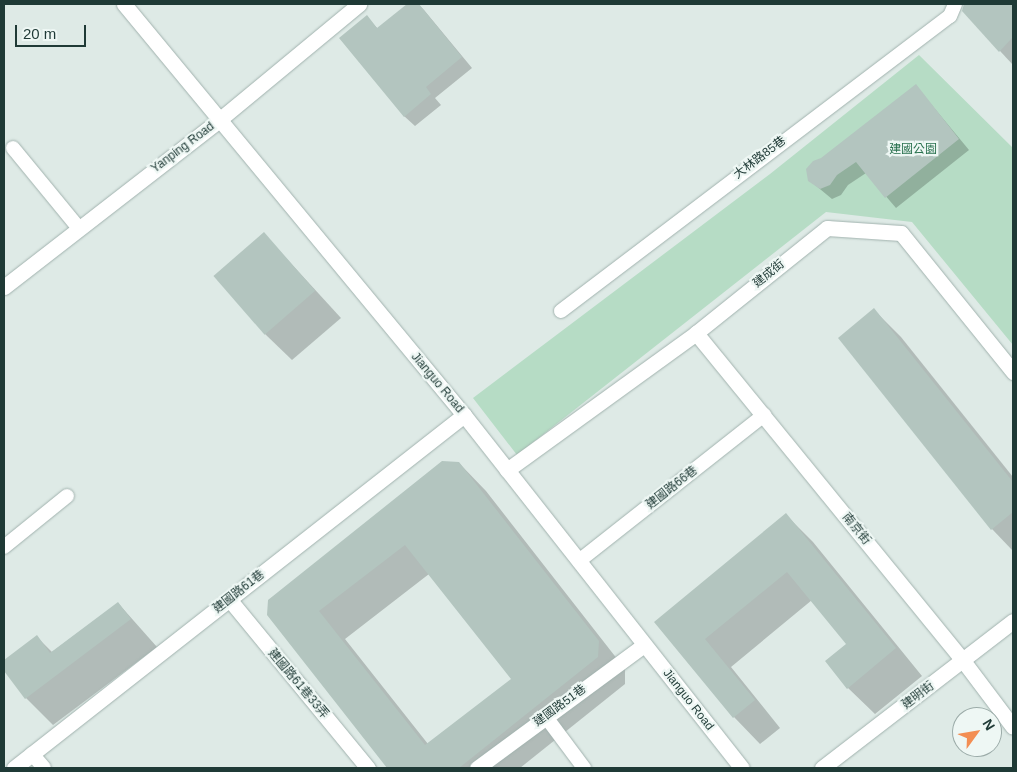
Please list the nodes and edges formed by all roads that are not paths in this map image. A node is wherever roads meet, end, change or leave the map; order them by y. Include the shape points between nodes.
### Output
1 (124, 4) edge
2 (359, 4) edge
3 (956, 4) edge
4 (219, 120) junction
5 (13, 148) dead end
6 (78, 227) junction
7 (4, 288) edge
8 (561, 310) dead end
9 (696, 333) junction
10 (1013, 372) edge
11 (764, 415) junction
12 (464, 416) junction
13 (507, 470) junction
14 (67, 496) dead end
15 (4, 548) edge
16 (579, 561) junction
17 (229, 599) junction
18 (1013, 621) edge
19 (644, 645) junction
20 (964, 662) junction
21 (546, 717) junction
22 (1013, 727) edge
23 (32, 754) junction
24 (14, 768) edge
25 (44, 768) edge
26 (368, 768) edge
27 (477, 768) edge
28 (584, 768) edge
29 (742, 768) edge
30 (822, 768) edge

1 - 4 street, Jianguo Road
2 - 4 street, Yanping Road
3 - 8 lane, 大林路85巷 via 950,16
4 - 6 street, Yanping Road
4 - 12 street, Jianguo Road
5 - 6 lane
6 - 7 street, Yanping Road
9 - 10 street, 建成街 via 827,228 901,233
9 - 11 street, 南京街
9 - 13 street, 建成街
11 - 16 lane, 建國路66巷
11 - 20 street, 南京街
12 - 13 street, Jianguo Road
12 - 17 street, 建國路61巷
13 - 16 street, Jianguo Road
14 - 15 lane
16 - 19 street, Jianguo Road
17 - 23 street, 建國路61巷
17 - 26 street, 建國路61巷33弄
18 - 20 street, 建明街
19 - 21 street, 建國路51巷
19 - 29 street, Jianguo Road
20 - 22 street, 南京街
20 - 30 street, 建明街
21 - 27 street, 建國路51巷
21 - 28 lane
23 - 24 street, 建國路61巷
23 - 25 lane

